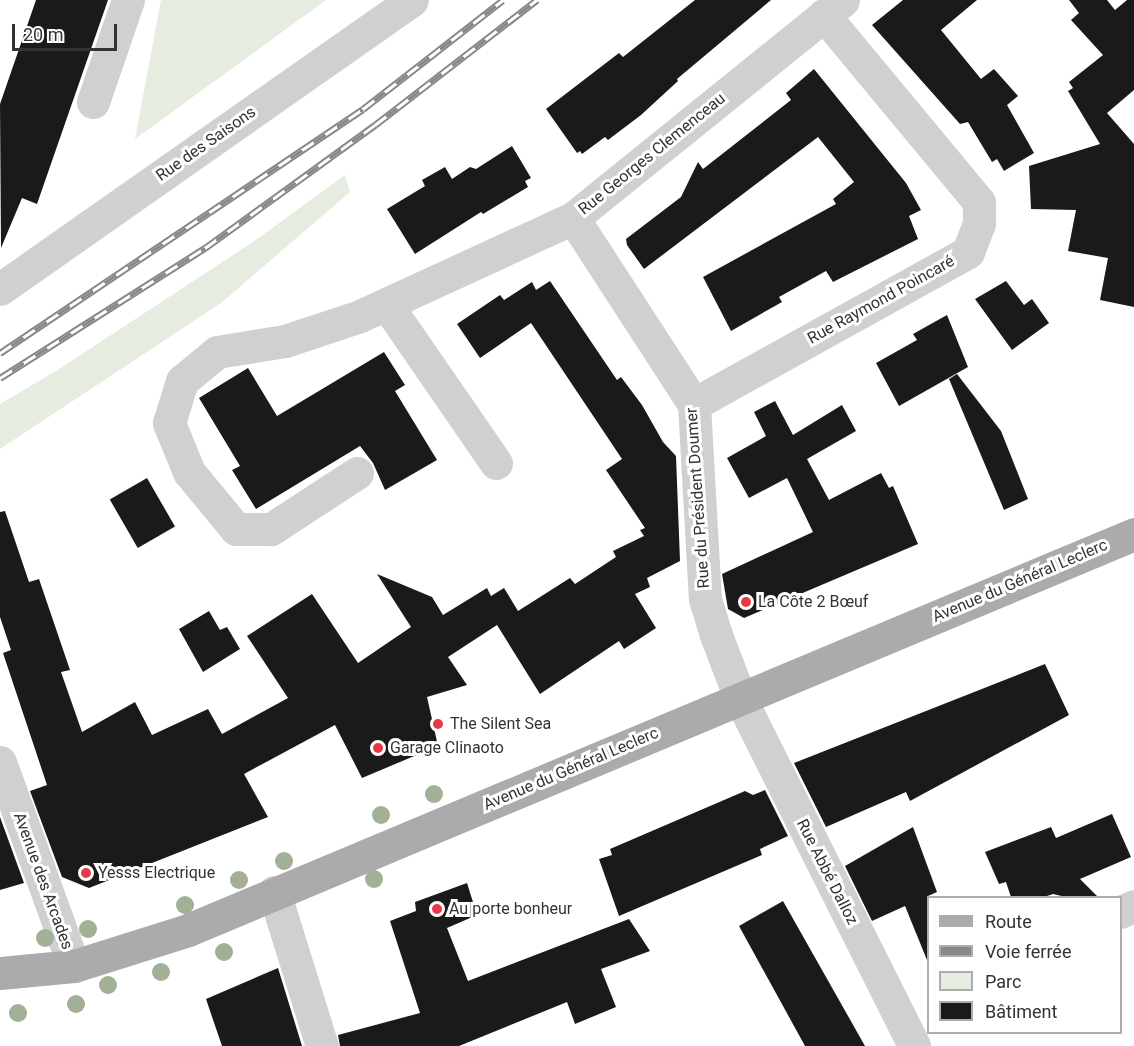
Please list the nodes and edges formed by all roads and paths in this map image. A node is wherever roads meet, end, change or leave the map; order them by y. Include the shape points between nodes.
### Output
1 (128, 0) edge
2 (412, 0) edge
3 (833, 8) edge
4 (93, 102) dead end
5 (573, 218) junction
6 (0, 289) edge
7 (387, 305) junction
8 (694, 404) junction
9 (496, 463) dead end
10 (357, 473) dead end
11 (1134, 534) edge
12 (740, 698) junction
13 (0, 762) edge
14 (274, 892) junction
15 (74, 966) junction
16 (0, 973) edge
17 (322, 1046) edge
18 (914, 1046) edge

1 - 4 street
2 - 6 street, Rue des Saisons
3 - 5 street, Rue Georges Clemenceau
3 - 8 street, Rue Raymond Poincaré via 979,202 980,224 968,252
5 - 7 street, Rue Georges Clemenceau
5 - 8 street, Rue du Président Doumer
7 - 9 street
7 - 10 street, Rue Georges Clemenceau via 285,341 217,352 182,381 169,423 189,472 236,529 271,529
8 - 12 street, Rue du Président Doumer via 705,598
11 - 12 main road, Avenue du Général Leclerc
12 - 14 main road, Avenue du Général Leclerc
12 - 18 street, Rue Abbé Dalloz
13 - 15 street, Avenue des Arcades
14 - 15 main road, Avenue du Général Leclerc via 188,930
14 - 17 street
15 - 16 main road, Avenue du Général Leclerc

